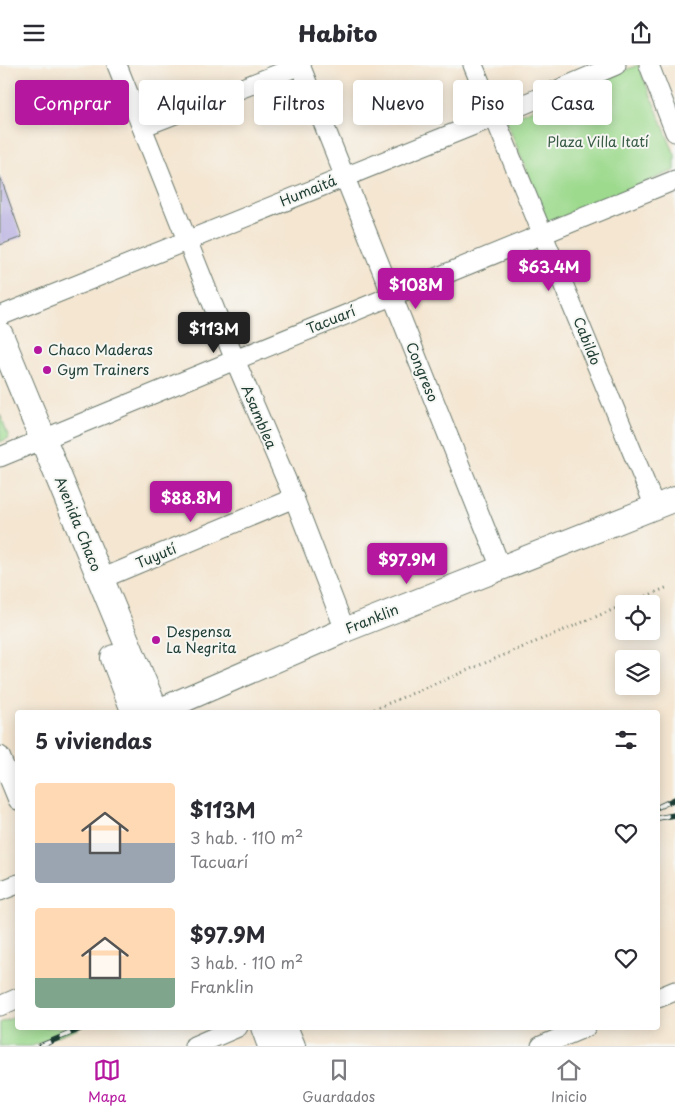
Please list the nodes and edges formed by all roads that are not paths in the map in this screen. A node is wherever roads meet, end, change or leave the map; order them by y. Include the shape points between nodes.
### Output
1 (117, 65) edge
2 (300, 65) edge
3 (473, 65) edge
4 (616, 65) edge
5 (649, 65) edge
6 (479, 80) edge
7 (523, 105) edge
8 (474, 125) edge
9 (497, 125) edge
10 (142, 127) junction
11 (675, 132) edge
12 (346, 176) junction
13 (675, 180) edge
14 (543, 234) junction
15 (188, 240) junction
16 (392, 295) junction
17 (0, 316) edge
18 (0, 335) edge
19 (234, 359) junction
20 (0, 375) edge
21 (36, 443) junction
22 (0, 457) edge
23 (294, 497) junction
24 (665, 503) edge
25 (501, 568) junction
26 (100, 579) junction
27 (345, 630) junction
28 (134, 710) edge
29 (154, 710) edge
30 (160, 710) edge
31 (0, 756) edge
32 (9, 776) edge
33 (15, 792) edge
34 (15, 885) edge
35 (0, 891) edge
36 (675, 991) edge
37 (660, 997) edge
38 (15, 999) edge
39 (0, 1006) edge
40 (231, 1030) edge
41 (265, 1030) edge
42 (285, 1030) edge
43 (579, 1030) edge
44 (194, 1046) edge
45 (271, 1046) edge
46 (292, 1046) edge
47 (541, 1046) edge

1 - 10 street, Asamblea
2 - 10 street
2 - 12 street, Congreso
3 - 6 street, Cabildo
4 - 7 street, Humaitá
5 - 11 street
8 - 12 street, Humaitá
9 - 14 street, Cabildo
10 - 15 street, Asamblea
12 - 15 street, Humaitá
12 - 16 street, Congreso
13 - 14 street, Tacuarí
14 - 16 street, Tacuarí
14 - 24 street, Cabildo
15 - 17 street, Humaitá
15 - 19 street, Asamblea
16 - 19 street, Tacuarí
16 - 25 street, Congreso
18 - 21 main road, Avenida Chaco
19 - 21 street, Tacuarí
19 - 23 street, Asamblea
20 - 21 main road, Avenida Chaco
21 - 22 street, Tacuarí
21 - 26 main road, Avenida Chaco
21 - 28 main road, Avenida Chaco
23 - 26 street, Tuyutí
23 - 27 street, Asamblea
24 - 25 street, Franklin
25 - 27 street, Franklin
26 - 29 main road, Avenida Chaco
27 - 30 street, Franklin
31 - 32 street
32 - 33 street
34 - 35 street
36 - 37 street
38 - 39 street
40 - 44 street
41 - 45 main road
42 - 46 main road
43 - 47 street

